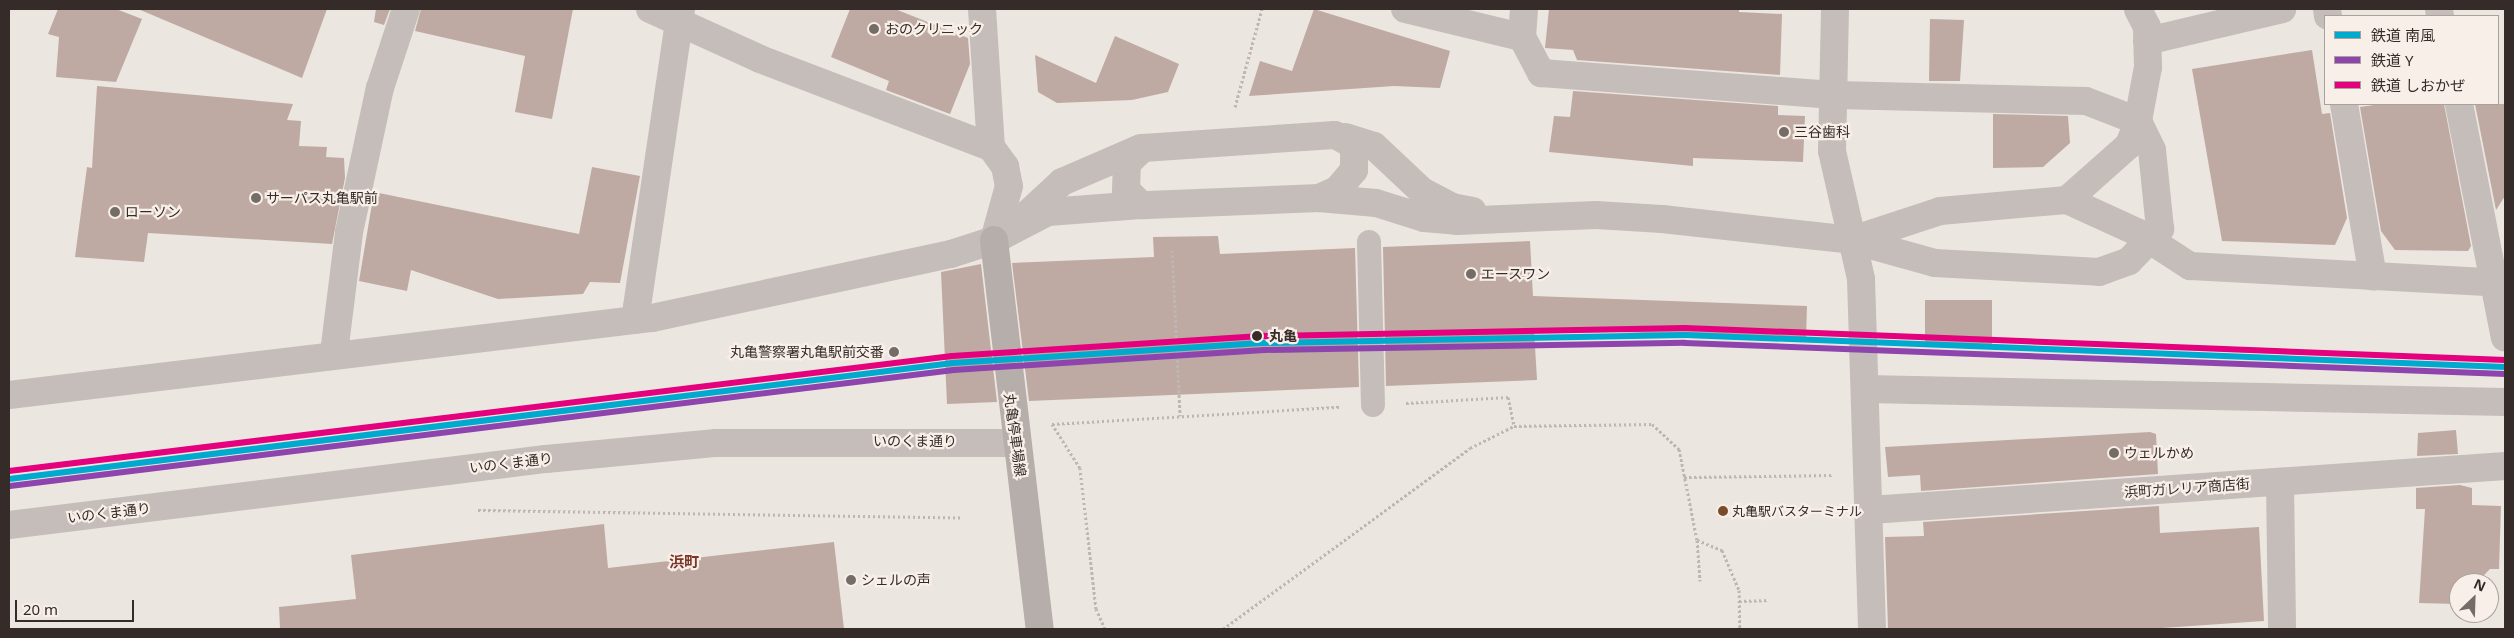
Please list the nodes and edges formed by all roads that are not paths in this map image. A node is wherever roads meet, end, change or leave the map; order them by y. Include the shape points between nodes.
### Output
1 (406, 9) edge
2 (650, 9) edge
3 (982, 9) edge
4 (1405, 9) edge
5 (1524, 9) edge
6 (1835, 9) edge
7 (2138, 9) edge
8 (2282, 9) edge
9 (680, 14) edge
10 (1522, 37) junction
11 (2147, 41) junction
12 (1836, 95) junction
13 (2344, 105) edge
14 (2460, 105) edge
15 (2138, 121) junction
16 (1345, 137) junction
17 (991, 148) junction
18 (1143, 148) junction
19 (1319, 198) junction
20 (2067, 200) junction
21 (1141, 206) junction
22 (1499, 216) junction
23 (994, 240) junction
24 (1852, 240) junction
25 (2150, 241) junction
26 (1370, 242) dead end
27 (2373, 277) junction
28 (2500, 283) edge
29 (635, 320) junction
30 (2505, 338) edge
31 (334, 353) junction
32 (1866, 389) junction
33 (9, 395) edge
34 (2505, 402) edge
35 (1373, 405) road end
36 (1016, 443) junction
37 (2505, 466) edge
38 (2280, 482) junction
39 (1870, 510) junction
40 (9, 525) edge
41 (1040, 629) edge
42 (1872, 629) edge
43 (2282, 629) edge

1 - 31 street via 380,88 349,232
2 - 9 street
3 - 17 street
4 - 10 street
5 - 10 street
6 - 12 street
7 - 11 street
8 - 11 street
9 - 17 street via 760,59
9 - 29 street
10 - 12 street via 1541,73
11 - 15 street
12 - 15 street via 2086,101
12 - 24 street via 1832,151
13 - 27 street
14 - 28 street
15 - 20 street via 2129,145
15 - 25 street via 2152,150 2160,229
16 - 18 street
16 - 19 street via 1354,144 1354,170 1337,190
16 - 22 street via 1374,146 1422,192
17 - 23 street via 1005,166 1009,186
18 - 21 street via 1127,163 1123,176 1130,199
18 - 23 street via 1062,182 1043,202
19 - 21 street
19 - 22 street via 1376,203 1432,219
20 - 24 street via 1940,212
20 - 25 street
21 - 23 street via 1048,212
22 - 24 street via 1662,219
23 - 29 street via 951,254
23 - 36 main road, 丸亀停車場線
24 - 25 street via 1935,263 2100,272 2129,262
24 - 32 street via 1861,279
25 - 27 street via 2190,266
26 - 35 street
27 - 28 street
28 - 30 street
29 - 31 street
31 - 33 street
32 - 34 street
32 - 39 street
36 - 40 street, いのくま通り via 706,444 546,459
36 - 41 main road, 丸亀停車場線
37 - 38 street, 浜町ガレリア商店街
38 - 39 street, 浜町ガレリア商店街
38 - 43 street
39 - 42 street

